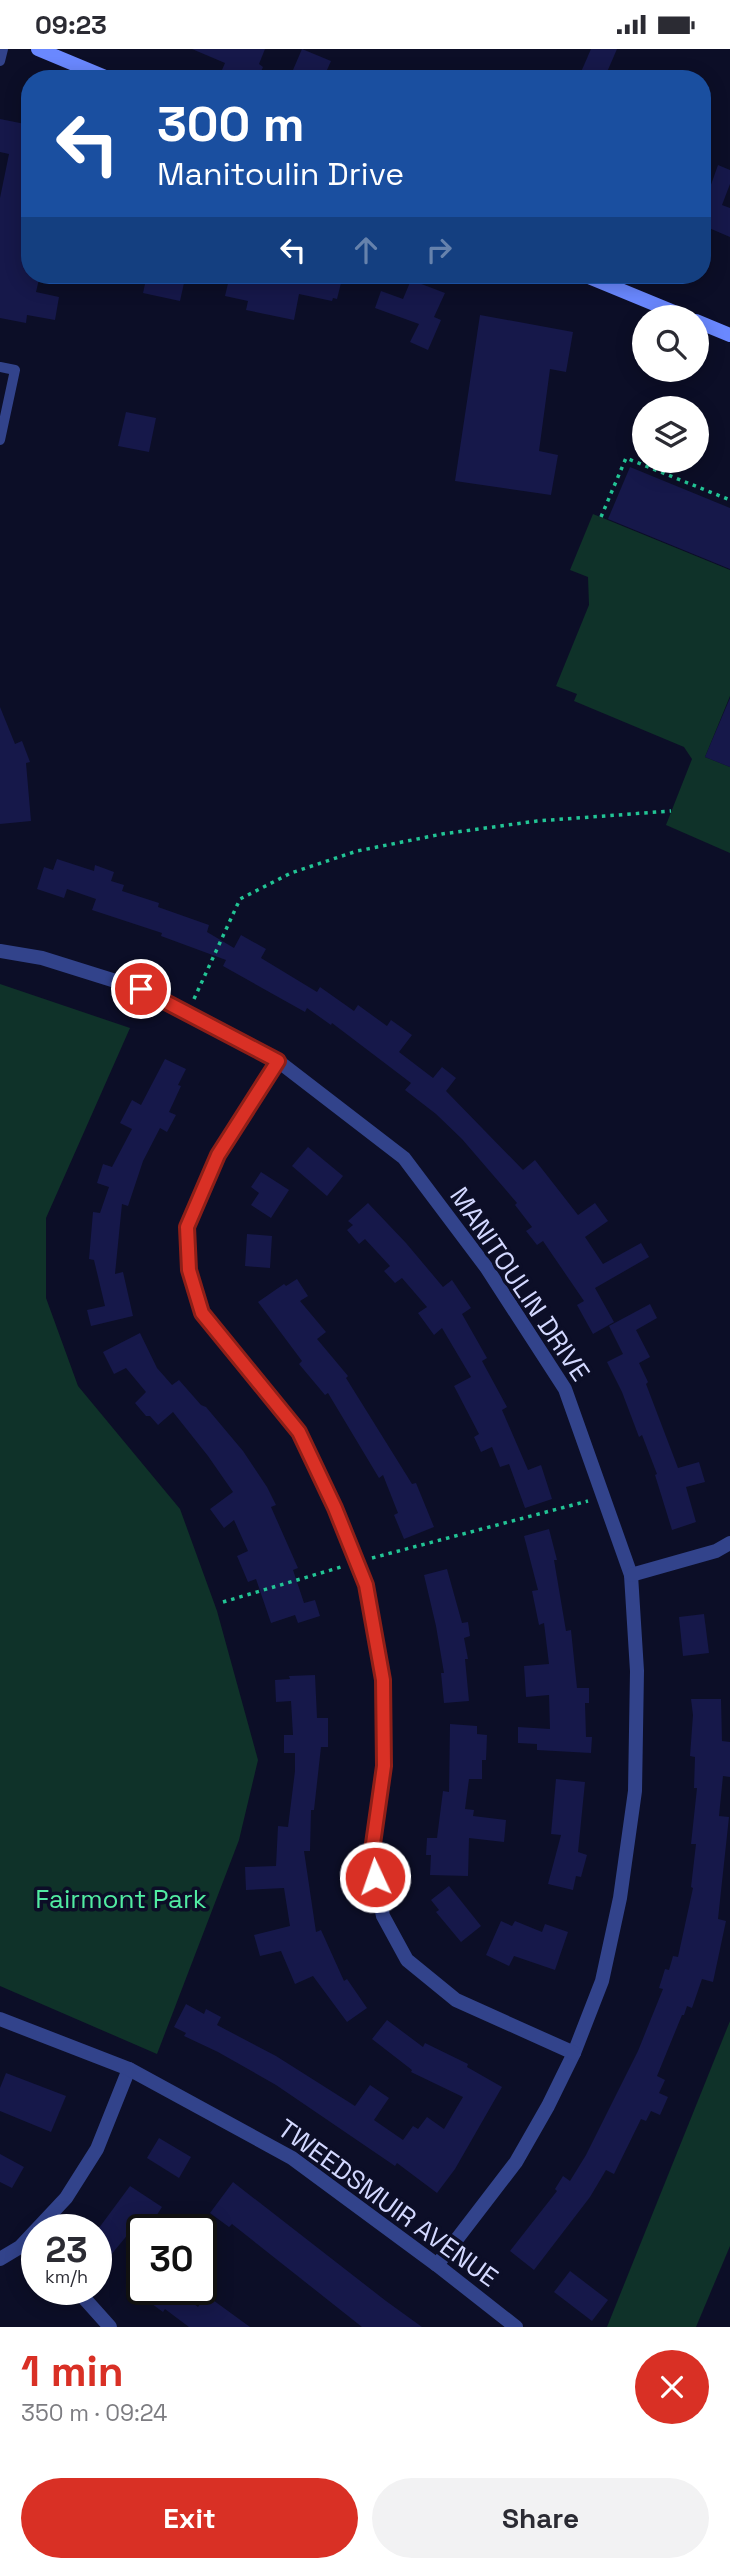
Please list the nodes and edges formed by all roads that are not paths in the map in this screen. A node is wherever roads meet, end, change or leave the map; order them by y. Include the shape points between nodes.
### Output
1 (3, 49) edge
2 (38, 49) edge
3 (0, 61) edge
4 (88, 70) edge
5 (606, 284) edge
6 (657, 305) edge
7 (709, 326) edge
8 (730, 335) edge
9 (0, 367) edge
10 (0, 440) edge
11 (0, 951) edge
12 (278, 1061) junction
13 (730, 1543) edge
14 (631, 1574) junction
15 (0, 2019) edge
16 (573, 2053) junction
17 (129, 2069) junction
18 (54, 2214) edge
19 (21, 2247) edge
20 (0, 2259) edge
21 (437, 2265) junction
22 (90, 2305) edge
23 (110, 2327) edge
24 (516, 2327) edge

1 - 3 lane
2 - 4 main road
5 - 6 main road
7 - 8 main road
9 - 10 lane via 15,370
11 - 12 street, MANITOULIN DRIVE via 42,958 141,989
12 - 14 street, MANITOULIN DRIVE via 404,1158 486,1267 565,1389
12 - 16 street via 218,1155 192,1215 187,1227 189,1270 202,1313 299,1432 366,1585 383,1680 384,1766 371,1858 383,1916 407,1960 456,2000
13 - 14 street
14 - 16 street, MANITOULIN DRIVE via 637,1671 635,1791 620,1898 602,1981
15 - 17 street, TWEEDSMUIR AVENUE
16 - 21 street, MANITOULIN DRIVE via 516,2162
17 - 18 street via 97,2149
17 - 21 street, TWEEDSMUIR AVENUE via 292,2158
19 - 20 street
21 - 24 street, TWEEDSMUIR AVENUE
22 - 23 street

